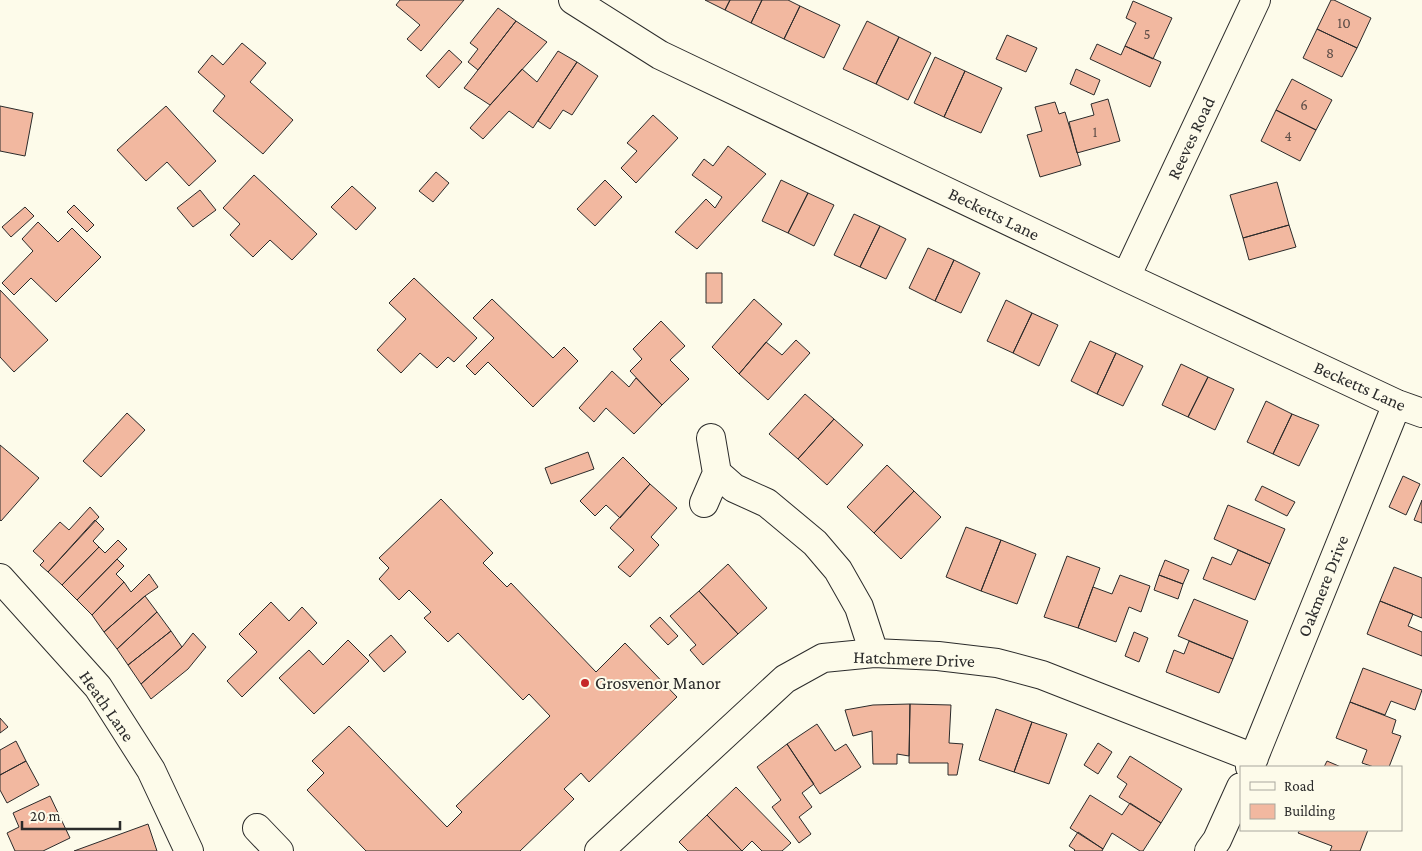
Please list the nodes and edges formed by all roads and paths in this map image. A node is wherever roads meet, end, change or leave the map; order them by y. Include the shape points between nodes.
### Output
1 (573, 0) edge
2 (1256, 0) edge
3 (1126, 277) junction
4 (1397, 404) junction
5 (1422, 414) edge
6 (711, 438) dead end
7 (718, 473) junction
8 (704, 503) dead end
9 (0, 578) edge
10 (874, 653) junction
11 (1252, 763) edge
12 (1240, 789) edge
13 (257, 828) dead end
14 (616, 845) edge
15 (189, 851) edge
16 (279, 851) edge
17 (1209, 851) edge

1 - 3 street, Becketts Lane via 660,55
2 - 3 street, Reeves Road
3 - 4 street, Becketts Lane
4 - 5 street, Becketts Lane
4 - 11 street, Oakmere Drive
6 - 7 street
7 - 8 street
7 - 10 street via 734,488 767,503 815,543 838,570 859,607
9 - 15 street, Heath Lane via 98,687 151,770
10 - 11 street, Hatchmere Drive via 980,661 1042,675
10 - 14 street, Hatchmere Drive via 824,658 785,679
12 - 17 street
13 - 16 street

